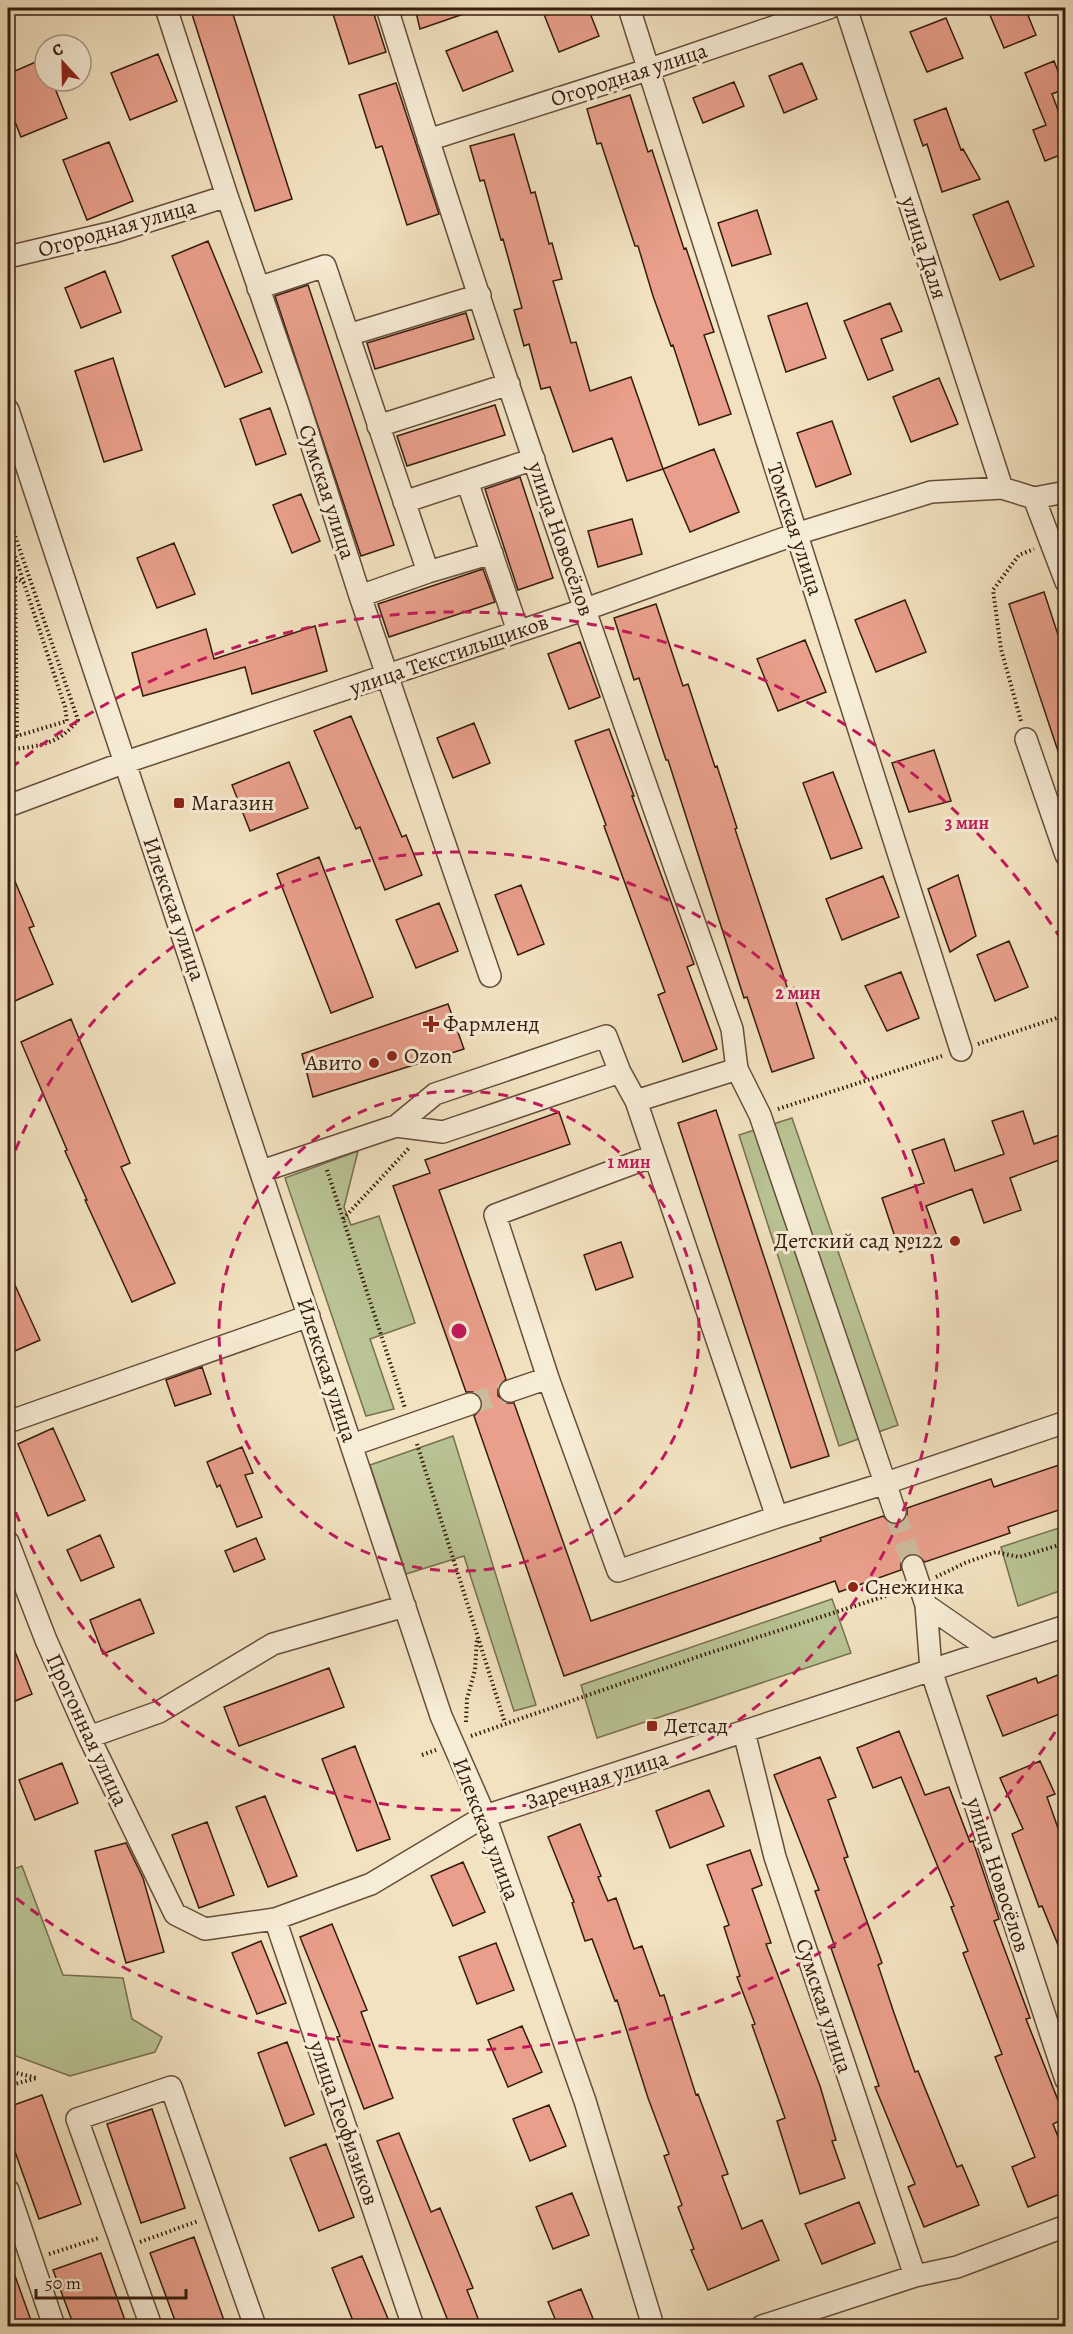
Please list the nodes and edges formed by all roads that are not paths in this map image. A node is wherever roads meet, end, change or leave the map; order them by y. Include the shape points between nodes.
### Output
1 (166, 8) edge
2 (387, 8) edge
3 (629, 8) edge
4 (829, 8) edge
5 (846, 8) edge
6 (650, 69) junction
7 (428, 140) junction
8 (227, 196) junction
9 (8, 257) edge
10 (258, 288) junction
11 (480, 295) junction
12 (348, 335) junction
13 (509, 384) junction
14 (8, 410) edge
15 (378, 426) junction
16 (534, 459) junction
17 (467, 481) junction
18 (1002, 488) junction
19 (1065, 492) edge
20 (1034, 498) junction
21 (404, 502) junction
22 (796, 534) junction
23 (492, 554) junction
24 (428, 572) junction
25 (1065, 582) edge
26 (360, 596) junction
27 (586, 609) junction
28 (518, 631) junction
29 (387, 676) junction
30 (1026, 739) road end
31 (123, 763) junction
32 (9, 800) edge
33 (1065, 855) edge
34 (490, 976) dead end
35 (961, 1050) road end
36 (737, 1069) junction
37 (621, 1072) junction
38 (636, 1101) junction
39 (396, 1126) junction
40 (653, 1156) junction
41 (262, 1172) junction
42 (309, 1316) junction
43 (548, 1378) junction
44 (510, 1391) tunnel mouth
45 (470, 1404) tunnel mouth
46 (8, 1422) edge
47 (1065, 1422) edge
48 (352, 1445) junction
49 (886, 1483) junction
50 (895, 1512) tunnel mouth
51 (777, 1517) junction
52 (8, 1542) edge
53 (405, 1606) junction
54 (1065, 1626) edge
55 (991, 1650) junction
56 (931, 1670) junction
57 (744, 1732) junction
58 (89, 1737) junction
59 (485, 1816) junction
60 (175, 1914) joint
61 (275, 1919) junction
62 (1065, 2080) edge
63 (10, 2204) edge
64 (1065, 2226) edge
65 (915, 2276) junction
66 (54, 2326) edge
67 (151, 2326) edge
68 (255, 2326) edge
69 (413, 2326) edge
70 (653, 2326) edge
71 (762, 2326) edge

1 - 8 street, Сумская улица
2 - 7 street, улица Новосёлов
3 - 6 street, Томская улица
4 - 6 street, Огородная улица
5 - 18 street, улица Даля
6 - 7 street, Огородная улица
6 - 22 street, Томская улица
7 - 11 street, улица Новосёлов
8 - 9 street, Огородная улица via 114,232
8 - 10 street, Сумская улица
10 - 12 street via 324,266
10 - 26 street, Сумская улица
11 - 12 street
11 - 13 street, улица Новосёлов
12 - 15 street
13 - 15 street
13 - 16 street, улица Новосёлов
14 - 31 street, Илекская улица
15 - 21 street
16 - 17 street
16 - 27 street, улица Новосёлов
17 - 21 street
17 - 23 street
18 - 20 street, улица Текстильщиков
18 - 22 street, улица Текстильщиков via 931,492
19 - 20 street, улица Текстильщиков
20 - 25 street
21 - 24 street
22 - 27 street, улица Текстильщиков
22 - 35 street, Томская улица
23 - 24 street
23 - 28 street
24 - 26 street
26 - 29 street, Сумская улица
27 - 28 street, улица Текстильщиков
27 - 36 street, улица Новосёлов via 732,1029
28 - 29 street, улица Текстильщиков
29 - 31 street, улица Текстильщиков
29 - 34 street, Сумская улица
30 - 33 street
31 - 32 street, улица Текстильщиков
31 - 41 street, Илекская улица
36 - 38 street
36 - 49 street, улица Новосёлов via 760,1115
37 - 38 street
37 - 39 street via 443,1132
37 - 39 street via 606,1036 435,1094
38 - 40 street
39 - 41 street
40 - 43 street via 495,1215
40 - 51 street
41 - 42 street, Илекская улица
42 - 46 street
42 - 48 street, Илекская улица
43 - 44 street
43 - 51 street via 618,1570
45 - 48 street
47 - 49 street
48 - 53 street, Илекская улица
49 - 50 street, улица Новосёлов
49 - 51 street
52 - 58 street, Прогонная улица
53 - 58 street via 273,1644 159,1712
53 - 59 street, Илекская улица via 441,1716
54 - 55 street, Заречная улица
55 - 56 street, Заречная улица
55 - 56 street, улица Новосёлов via 919,1585
56 - 57 street, Заречная улица
56 - 62 street, улица Новосёлов
57 - 59 street, Заречная улица
57 - 65 street, Сумская улица via 775,1857
58 - 60 street, Прогонная улица
59 - 61 street, Заречная улица via 371,1884
59 - 70 street, Илекская улица via 585,2101
60 - 61 street, Заречная улица via 205,1929
61 - 69 street, улица Геофизиков
63 - 66 street
64 - 65 street via 957,2267
65 - 71 street
67 - 68 street via 77,2119 171,2087

